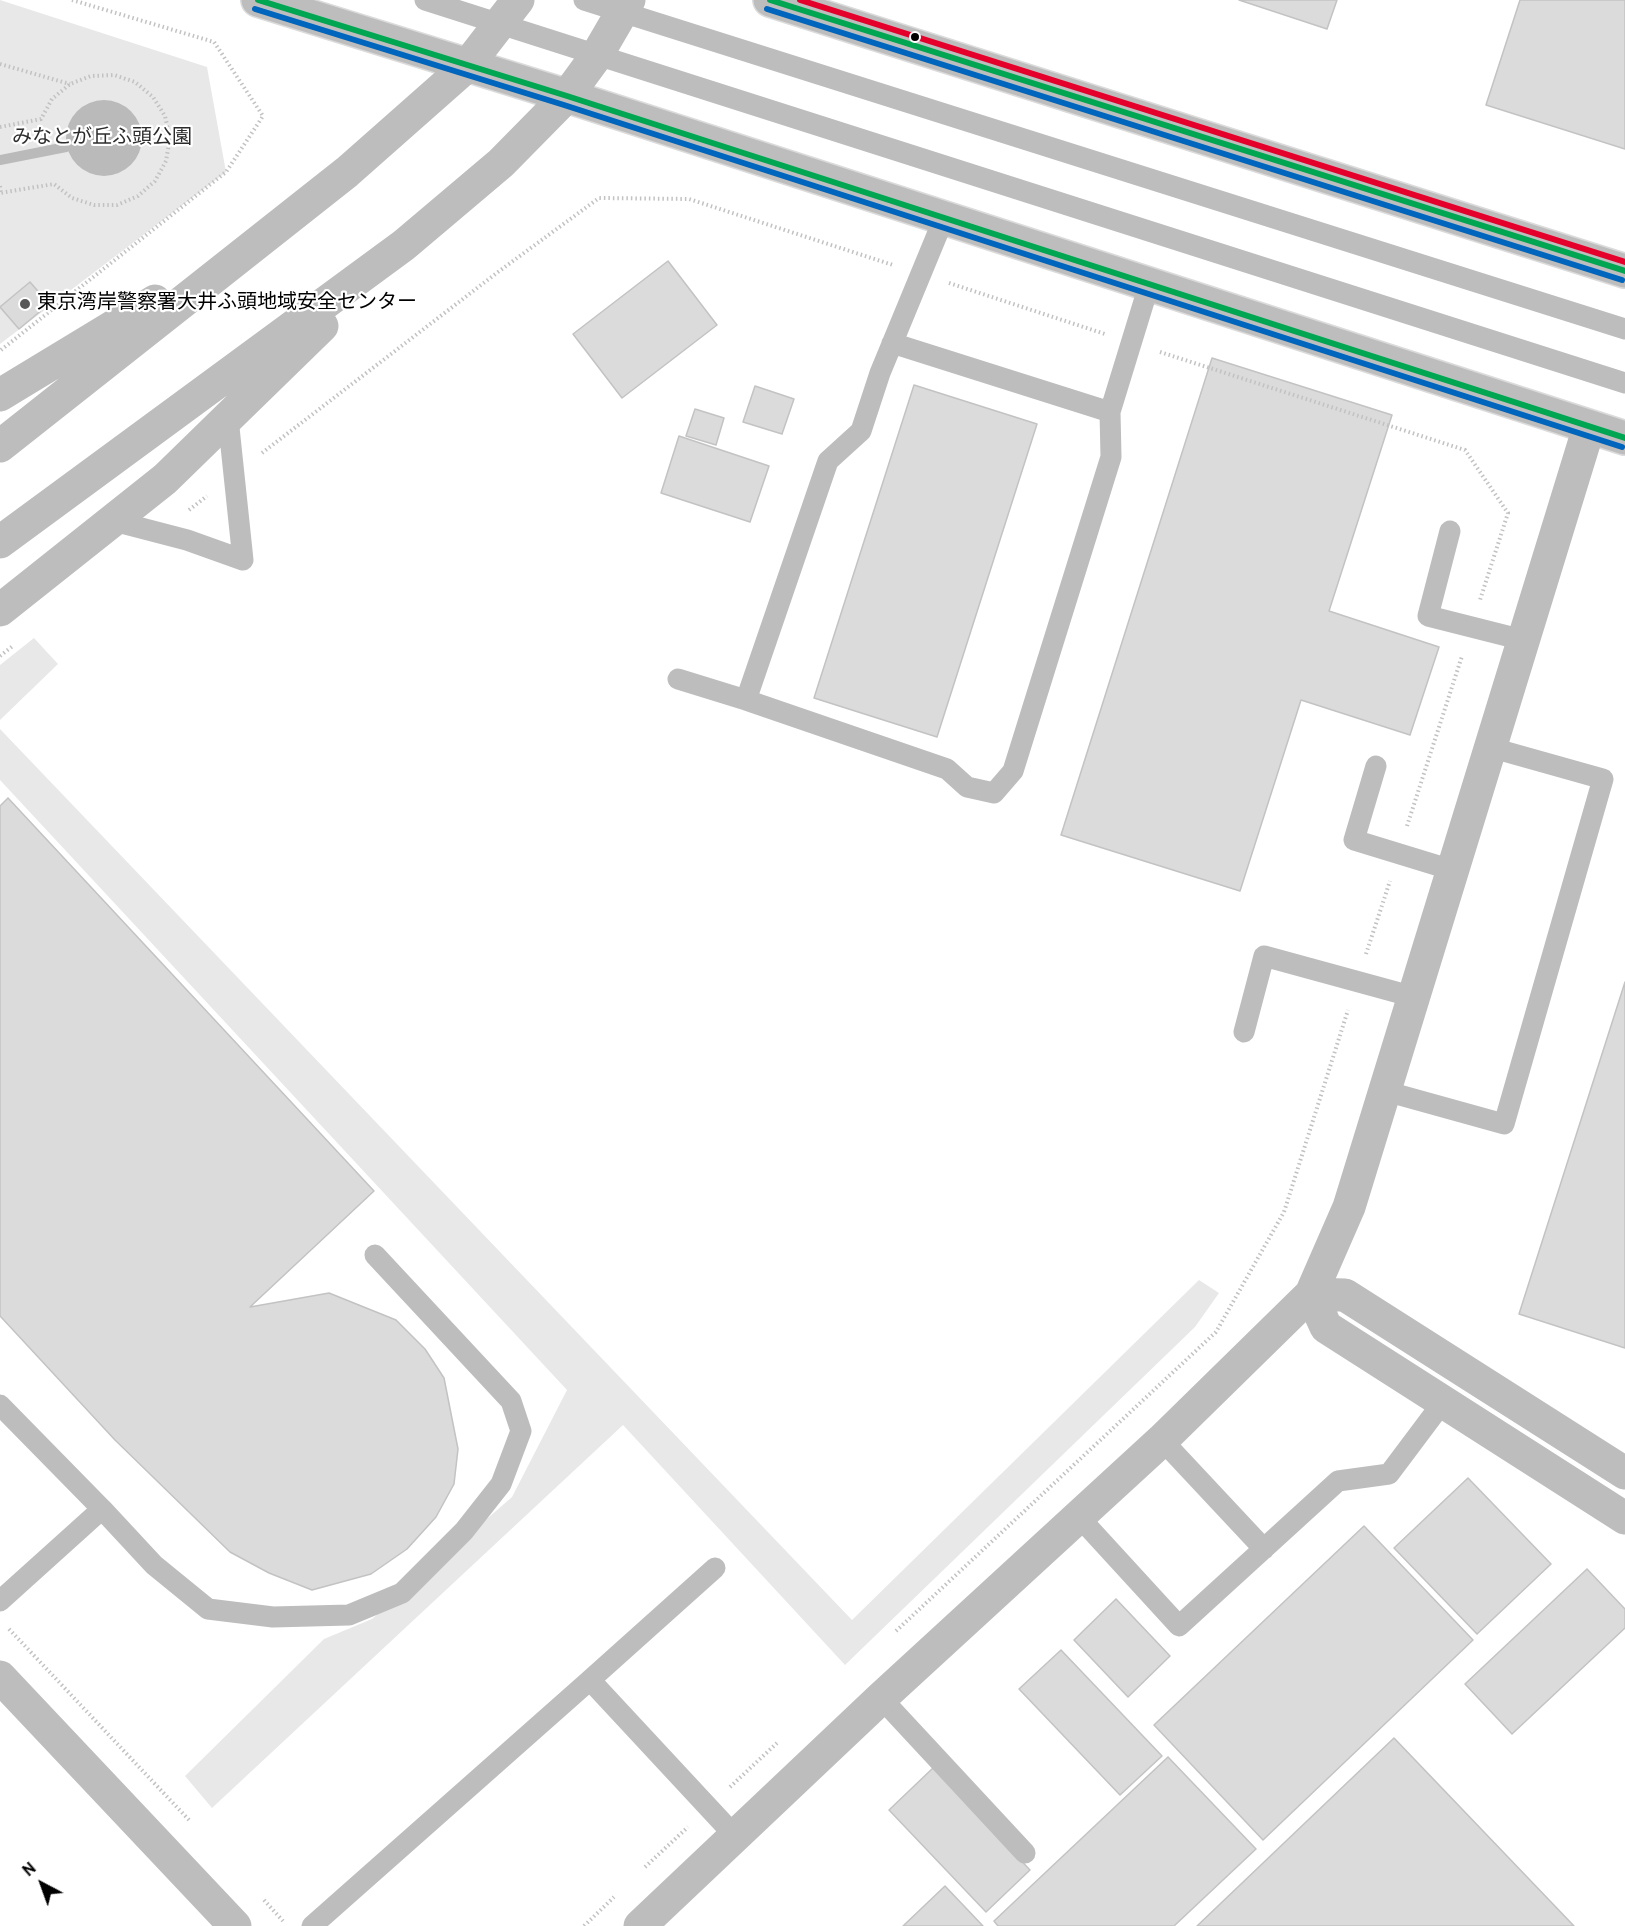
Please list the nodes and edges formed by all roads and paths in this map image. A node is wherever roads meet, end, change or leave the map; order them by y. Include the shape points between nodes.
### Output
1 (72, 0) edge
2 (258, 0) edge
3 (425, 0) edge
4 (584, 0) edge
5 (770, 0) edge
6 (626, 6) edge
7 (509, 12) edge
8 (597, 55) junction
9 (0, 63) edge
10 (467, 66) junction
11 (70, 84) junction
12 (567, 96) junction
13 (0, 127) edge
14 (0, 186) edge
15 (1, 193) edge
16 (944, 218) junction
17 (276, 227) junction
18 (404, 245) junction
19 (1625, 272) edge
20 (921, 274) junction
21 (1149, 285) junction
22 (1625, 329) edge
23 (1131, 342) junction
24 (892, 343) junction
25 (0, 350) edge
26 (1625, 383) edge
27 (0, 395) edge
28 (1110, 412) junction
29 (228, 418) junction
30 (1589, 427) junction
31 (1625, 438) edge
32 (0, 446) edge
33 (234, 475) junction
34 (114, 521) junction
35 (1450, 531) dead end
36 (159, 533) junction
37 (0, 542) edge
38 (0, 610) edge
39 (1471, 627) junction
40 (1523, 640) junction
41 (19, 641) dead end
42 (0, 656) edge
43 (678, 679) dead end
44 (746, 700) junction
45 (1490, 747) junction
46 (1376, 766) dead end
47 (1398, 854) junction
48 (1452, 870) junction
49 (1358, 982) junction
50 (1413, 997) junction
51 (1244, 1032) dead end
52 (1385, 1091) junction
53 (375, 1254) dead end
54 (1311, 1294) junction
55 (1443, 1402) junction
56 (0, 1405) edge
57 (1162, 1440) junction
58 (1625, 1473) edge
59 (102, 1509) junction
60 (1080, 1518) junction
61 (1625, 1518) edge
62 (1264, 1549) junction
63 (715, 1568) dead end
64 (0, 1601) edge
65 (8, 1627) dead end
66 (892, 1635) dead end
67 (0, 1677) edge
68 (590, 1680) junction
69 (881, 1698) junction
70 (778, 1742) dead end
71 (708, 1807) junction
72 (192, 1823) dead end
73 (735, 1836) junction
74 (1024, 1853) dead end
75 (642, 1870) dead end
76 (256, 1892) dead end
77 (617, 1894) dead end
78 (235, 1926) edge
79 (288, 1926) edge
80 (312, 1926) edge
81 (584, 1926) edge
82 (640, 1926) edge

1 - 25 path via 214,42 263,116 226,172
2 - 10 street
3 - 7 lane
4 - 6 lane
5 - 19 street
6 - 8 street
6 - 22 lane
7 - 8 lane
7 - 10 street
8 - 12 street
8 - 26 lane
9 - 11 path
10 - 12 street
10 - 17 street via 346,172
11 - 13 path via 52,99 41,119
11 - 15 path via 91,76 114,75 135,82 153,97 165,116 170,138 166,161 155,182 138,196 117,205 94,205 72,198 54,184
12 - 16 street
12 - 18 street via 501,163
14 - 15 path
16 - 20 lane
16 - 21 street
17 - 27 street
17 - 32 street
18 - 29 street
18 - 37 street
20 - 23 path
20 - 24 lane
20 - 33 path via 689,199 599,198
21 - 23 lane
21 - 30 street
23 - 28 lane
23 - 39 path via 1465,450 1508,513
24 - 28 lane
24 - 44 lane via 861,431 828,461
28 - 44 lane via 1111,457 1013,771 994,793 966,787 947,769
29 - 33 lane
29 - 34 street via 165,479
30 - 31 street
30 - 40 street
33 - 36 path
33 - 36 lane via 243,561
34 - 36 lane
34 - 38 street
35 - 39 lane via 1428,616
39 - 40 lane
39 - 47 path
40 - 45 street
41 - 42 path
43 - 44 lane
45 - 48 street
45 - 52 lane via 1603,779 1504,1124
46 - 47 lane via 1354,840
47 - 48 lane
47 - 49 path
48 - 50 street
49 - 50 lane
49 - 51 lane via 1264,956
49 - 66 path via 1284,1212 1216,1332
50 - 52 street
52 - 54 street via 1349,1207
53 - 59 lane via 511,1401 520,1431 501,1484 464,1531 402,1593 349,1615 273,1617 208,1609 154,1565
54 - 55 street via 1326,1327
54 - 57 street
54 - 58 street via 1345,1295
55 - 61 street
55 - 62 lane via 1389,1474 1338,1481
56 - 59 lane
57 - 60 street
57 - 62 lane
59 - 64 lane
60 - 62 lane via 1179,1626
60 - 69 street
63 - 68 lane
65 - 72 path
67 - 78 street
68 - 71 lane
68 - 80 lane
69 - 73 street
69 - 74 lane
70 - 71 path
71 - 73 lane
71 - 75 path
73 - 82 street
76 - 79 path
77 - 81 path

